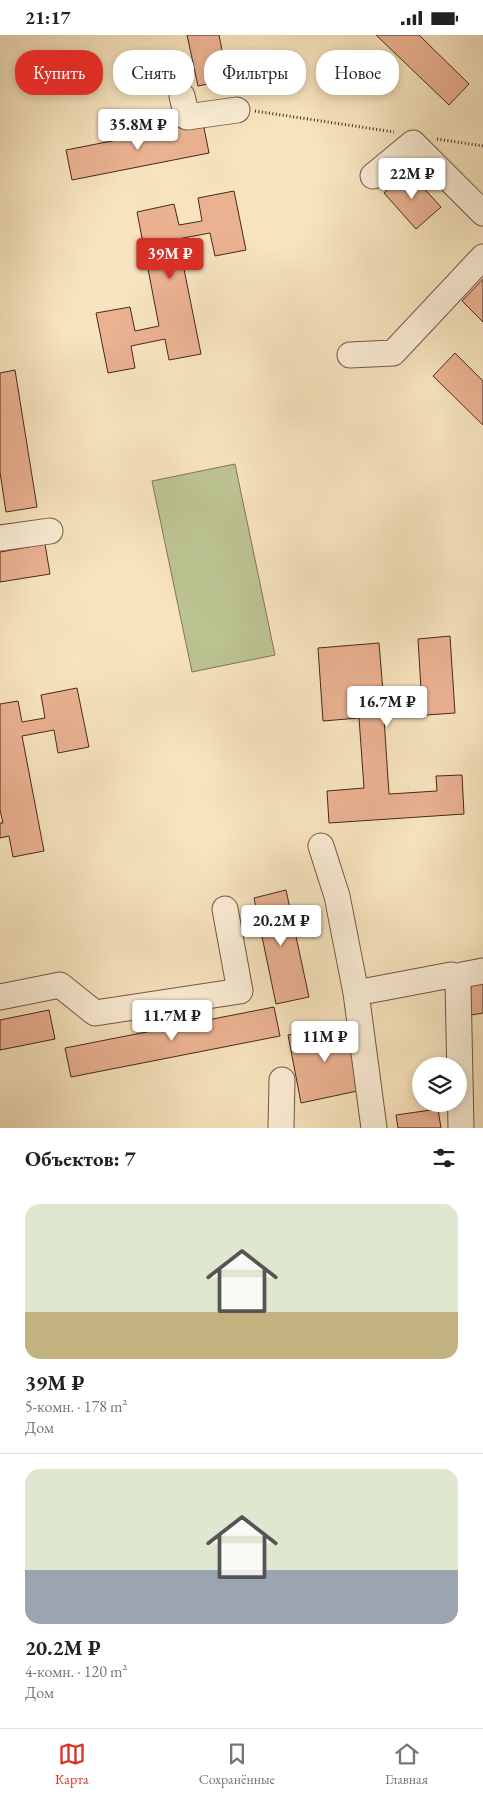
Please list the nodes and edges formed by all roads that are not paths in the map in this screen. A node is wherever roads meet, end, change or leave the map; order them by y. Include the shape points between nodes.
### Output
1 (182, 96) dead end
2 (237, 110) road end
3 (373, 177) dead end
4 (483, 213) edge
5 (483, 257) edge
6 (350, 355) dead end
7 (50, 531) dead end
8 (0, 539) edge
9 (321, 846) dead end
10 (225, 909) dead end
11 (483, 971) edge
12 (458, 983) junction
13 (356, 993) junction
14 (0, 997) edge
15 (282, 1080) dead end
16 (281, 1128) edge
17 (374, 1128) edge
18 (461, 1128) edge

1 - 2 lane via 187,117
3 - 4 lane via 413,143
5 - 6 lane via 393,353
7 - 8 lane
9 - 13 lane via 336,897
10 - 14 lane via 240,991 95,1013 60,985
11 - 12 lane via 462,975
12 - 13 lane via 451,975
12 - 18 lane
13 - 17 lane
15 - 16 lane

